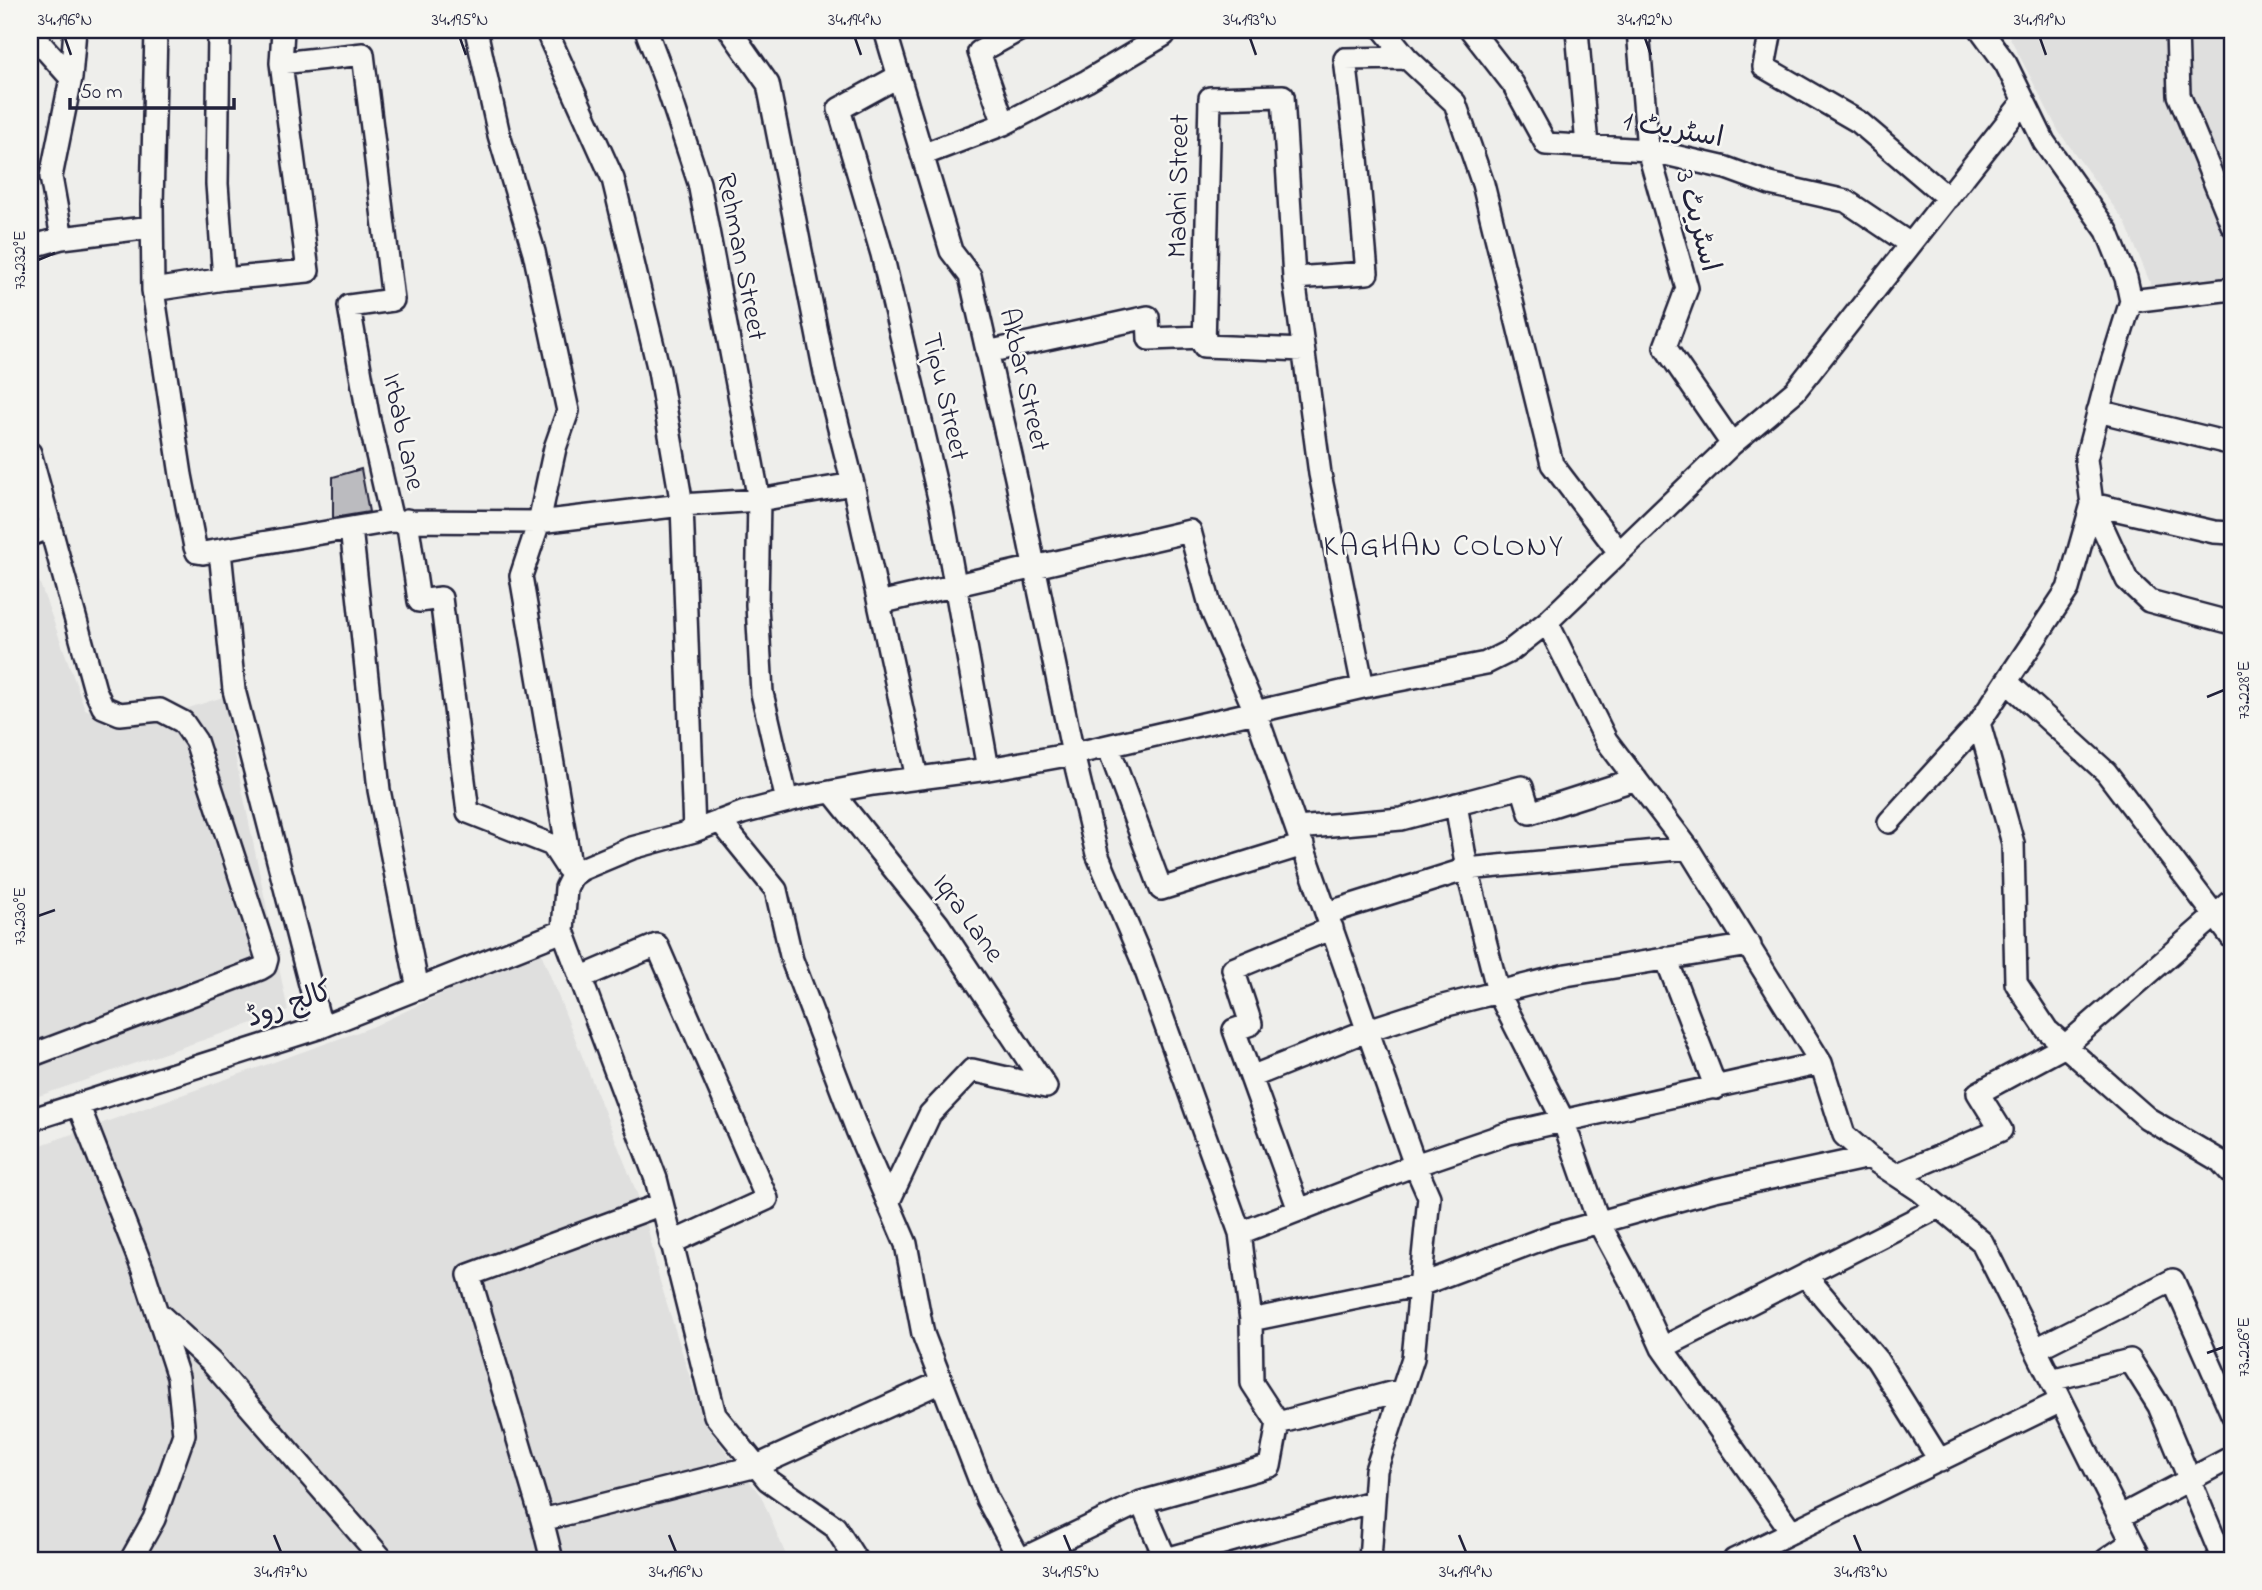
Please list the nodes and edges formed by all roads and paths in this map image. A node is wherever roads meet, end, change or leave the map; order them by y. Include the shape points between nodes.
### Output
1 (75, 30) edge
2 (156, 30) edge
3 (219, 30) edge
4 (283, 30) edge
5 (476, 30) edge
6 (547, 30) edge
7 (646, 30) edge
8 (730, 30) edge
9 (885, 30) edge
10 (1019, 30) edge
11 (1165, 30) edge
12 (1384, 30) edge
13 (1471, 30) edge
14 (1577, 30) edge
15 (1638, 30) edge
16 (1771, 30) edge
17 (1981, 30) edge
18 (2177, 30) edge
19 (30, 32) edge
20 (1406, 58) junction
21 (281, 63) junction
22 (899, 76) junction
23 (71, 78) junction
24 (2023, 102) junction
25 (1004, 124) junction
26 (1587, 146) junction
27 (1648, 150) junction
28 (922, 155) junction
29 (1948, 198) junction
30 (2232, 226) edge
31 (152, 227) junction
32 (41, 239) edge
33 (1910, 244) junction
34 (1294, 278) junction
35 (224, 279) junction
36 (2232, 289) edge
37 (153, 290) junction
38 (2131, 301) junction
39 (1205, 337) junction
40 (1303, 350) junction
41 (987, 352) junction
42 (2098, 411) junction
43 (1732, 444) junction
44 (2232, 444) edge
45 (30, 453) edge
46 (853, 484) junction
47 (759, 500) junction
48 (2092, 504) junction
49 (682, 505) junction
50 (399, 520) junction
51 (539, 522) junction
52 (51, 527) junction
53 (351, 528) junction
54 (2232, 533) edge
55 (30, 536) edge
56 (220, 551) junction
57 (1619, 552) junction
58 (1035, 568) junction
59 (956, 585) junction
60 (879, 603) junction
61 (1547, 622) junction
62 (2232, 623) edge
63 (2007, 682) junction
64 (1363, 687) junction
65 (1255, 711) junction
66 (1979, 723) junction
67 (1108, 746) junction
68 (1073, 754) junction
69 (988, 769) junction
70 (917, 778) junction
71 (1636, 779) junction
72 (832, 792) junction
73 (787, 801) junction
74 (1456, 804) junction
75 (720, 821) junction
76 (1889, 822) dead end
77 (694, 831) junction
78 (1300, 837) junction
79 (1688, 848) junction
80 (1467, 869) junction
81 (572, 876) junction
82 (2232, 901) edge
83 (2215, 915) junction
84 (1329, 920) junction
85 (563, 931) junction
86 (2232, 938) edge
87 (1750, 945) junction
88 (1667, 958) junction
89 (580, 978) junction
90 (418, 989) junction
91 (1498, 992) junction
92 (321, 1027) junction
93 (1368, 1030) junction
94 (2065, 1046) junction
95 (30, 1056) edge
96 (1821, 1063) junction
97 (1251, 1077) junction
98 (1716, 1087) junction
99 (78, 1104) junction
100 (30, 1120) edge
101 (1563, 1120) junction
102 (1869, 1157) junction
103 (1415, 1165) junction
104 (2232, 1174) edge
105 (1896, 1175) junction
106 (888, 1203) junction
107 (662, 1204) junction
108 (1939, 1207) junction
109 (1299, 1210) junction
110 (1599, 1223) junction
111 (1240, 1233) junction
112 (671, 1243) junction
113 (1805, 1275) junction
114 (1420, 1285) junction
115 (157, 1312) junction
116 (1251, 1320) junction
117 (1662, 1348) junction
118 (2035, 1349) junction
119 (2051, 1380) junction
120 (942, 1382) junction
121 (1402, 1390) junction
122 (2061, 1401) junction
123 (2232, 1414) edge
124 (1278, 1423) junction
125 (2232, 1457) edge
126 (1940, 1461) junction
127 (757, 1466) junction
128 (2190, 1479) junction
129 (1374, 1501) junction
130 (1141, 1502) junction
131 (2119, 1517) junction
132 (542, 1520) junction
133 (1792, 1532) junction
134 (2137, 1551) edge
135 (131, 1560) edge
136 (383, 1560) edge
137 (552, 1560) edge
138 (856, 1560) edge
139 (1166, 1560) edge
140 (1370, 1560) edge
141 (1734, 1560) edge
142 (2106, 1560) edge
143 (2223, 1560) edge

1 - 23 street
2 - 31 street
3 - 35 street via 217,184
4 - 21 street
5 - 51 street via 499,135 534,252 568,411
6 - 49 street via 613,178 659,371
7 - 47 street, Rehman Street via 699,183
8 - 46 street via 768,84 825,373
9 - 22 street, Akbar Street
10 - 25 street via 979,52
11 - 25 street via 1164,35 1087,81
12 - 20 street
13 - 26 street, اسٹریٹ 1 via 1513,84 1546,144
14 - 26 street
15 - 27 street, اسٹریٹ 3
16 - 29 street via 1763,67 1859,122
17 - 24 street via 2006,64
18 - 30 street via 2179,95
19 - 23 street
20 - 34 street via 1345,59 1367,273
20 - 57 street via 1455,103 1483,184 1552,464
21 - 35 street via 307,271
21 - 50 street, Irbab Lane via 363,54 393,300 349,306 368,415
22 - 28 street, Akbar Street
22 - 59 street, Tipu Street via 839,109 882,254
23 - 32 street
24 - 29 street
24 - 38 street via 2044,142 2107,231
25 - 28 street
26 - 27 street, اسٹریٹ 1
27 - 33 street, اسٹریٹ 1 via 1846,201
27 - 43 street, اسٹریٹ 3 via 1687,288 1665,347
28 - 41 street, Akbar Street via 951,251 970,276
29 - 33 street
31 - 32 street
31 - 37 street
33 - 43 street via 1795,391
34 - 39 street, Madni Street via 1283,96 1210,98
34 - 40 street, Madni Street
35 - 37 street
36 - 38 street
37 - 56 street via 195,547 203,553
38 - 42 street
39 - 40 street via 1204,346
39 - 41 street via 1149,339 1148,317
40 - 64 street, Madni Street via 1320,474
41 - 58 street, Akbar Street
42 - 44 street
42 - 48 street via 2086,459
43 - 57 street
45 - 52 street
46 - 47 street, Irbab Lane
46 - 60 street
47 - 49 street, Irbab Lane
47 - 73 street, Rehman Street via 757,606 762,693
48 - 54 street
48 - 62 street via 2127,580 2149,601
48 - 63 street via 2068,589
49 - 51 street, Irbab Lane
49 - 77 street
50 - 51 street, Irbab Lane
50 - 53 street
50 - 81 street via 419,601 441,598 468,812 552,845
51 - 81 street via 522,576
52 - 55 street
52 - 95 street via 103,707 120,714 160,710 183,722 196,741 267,959 260,969
53 - 56 street
53 - 90 street via 379,790
56 - 92 street via 234,690
57 - 61 street
58 - 59 street
58 - 65 street via 1190,531 1210,609
58 - 68 street, Akbar Street
59 - 60 street
59 - 69 street, Tipu Street
60 - 70 street
61 - 64 street via 1486,663
61 - 71 street via 1606,740
63 - 66 street
63 - 83 street via 2106,772
64 - 65 street
65 - 67 street
65 - 78 street
66 - 76 street
66 - 94 street via 2013,843 2017,983 2047,1030
67 - 68 street
67 - 78 street via 1161,889
68 - 69 street
68 - 111 street, Akbar Street via 1097,853 1142,960
69 - 70 street
70 - 72 street
71 - 74 street via 1530,813 1522,787
71 - 79 street
72 - 73 street
72 - 106 street, Iqra Lane via 938,924 1046,1087 972,1070 930,1114
73 - 75 street
74 - 78 street
74 - 80 street
75 - 77 street
75 - 106 street via 776,890 792,960
77 - 81 street via 632,848
78 - 84 street
79 - 80 street
79 - 87 street
80 - 84 street
80 - 91 street
81 - 85 street via 566,887
82 - 83 street
83 - 86 street
83 - 94 street
84 - 93 street
84 - 97 street via 1233,969 1251,1024 1234,1030
85 - 89 street
85 - 90 street, کالج روڈ
87 - 88 street
87 - 96 street
88 - 91 street
88 - 98 street
89 - 107 street
89 - 112 street via 657,945 767,1199
90 - 92 street, کالج روڈ
91 - 93 street
91 - 101 street
92 - 99 street, کالج روڈ
93 - 97 street
93 - 103 street
94 - 104 street via 2147,1118 2220,1161
94 - 105 street via 1978,1093 2001,1130
96 - 98 street
96 - 102 street via 1844,1135
97 - 109 street
98 - 101 street
99 - 100 street, کالج روڈ
99 - 115 street
101 - 103 street
101 - 110 street
102 - 105 street
102 - 110 street via 1715,1190
103 - 109 street
103 - 114 street via 1429,1197
105 - 108 street
106 - 120 street via 906,1244 923,1334
107 - 112 street
107 - 132 street via 469,1275
108 - 113 street
108 - 118 street via 1982,1242
109 - 111 street
110 - 114 street
110 - 117 street
111 - 116 street, Akbar Street
112 - 127 street via 715,1415
113 - 117 street
113 - 126 street via 1877,1360
114 - 116 street
114 - 121 street via 1412,1359
115 - 135 street via 178,1377 184,1434 154,1519
115 - 136 street via 211,1362
116 - 124 street, Akbar Street via 1252,1383
117 - 133 street
118 - 119 street
118 - 123 street via 2173,1280
119 - 122 street
119 - 128 street via 2130,1360 2159,1406
120 - 127 street
120 - 130 street via 987,1499 1020,1560
121 - 124 street
121 - 129 street via 1376,1470
122 - 126 street
122 - 131 street
124 - 130 street via 1269,1466
125 - 128 street
126 - 133 street
127 - 132 street
127 - 138 street via 768,1480 835,1527
128 - 131 street
128 - 143 street
129 - 139 street
129 - 140 street
130 - 139 street
131 - 134 street
132 - 137 street
133 - 141 street
134 - 142 street

